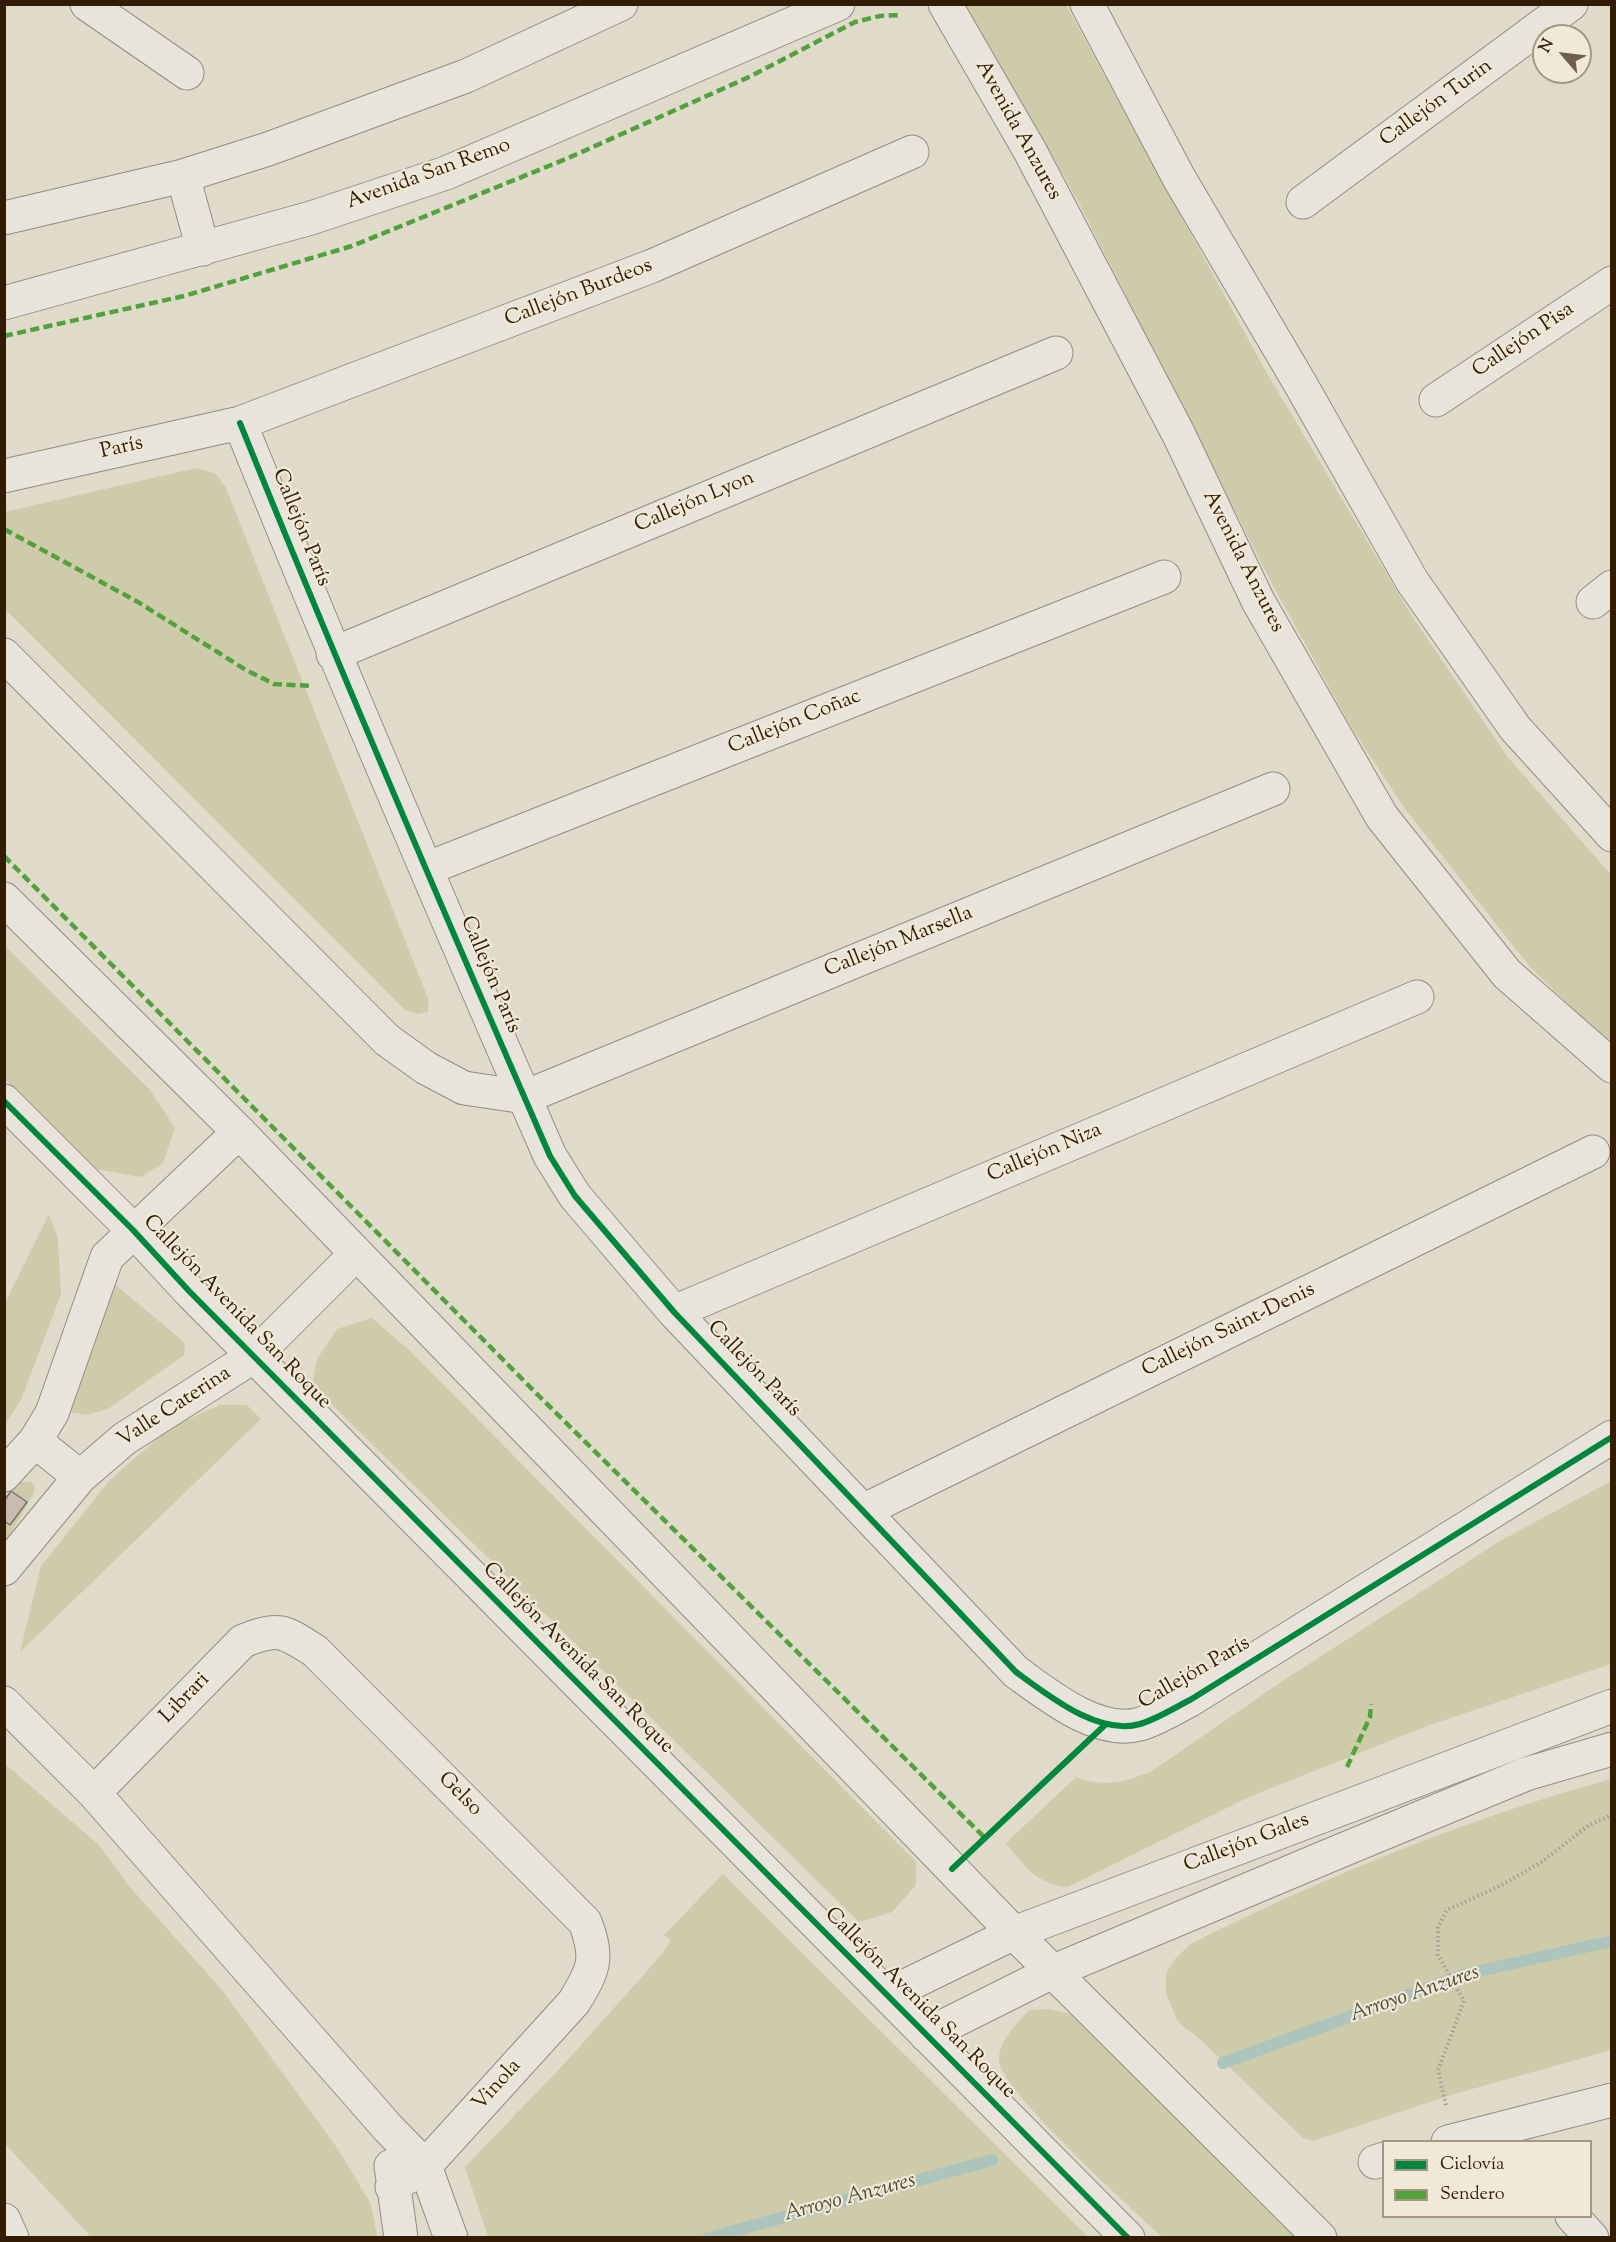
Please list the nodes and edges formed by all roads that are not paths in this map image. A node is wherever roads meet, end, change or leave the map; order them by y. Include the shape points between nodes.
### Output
1 (87, 4) edge
2 (621, 4) edge
3 (838, 4) edge
4 (945, 4) edge
5 (1087, 4) edge
6 (1570, 4) edge
7 (187, 73) dead end
8 (912, 152) dead end
9 (183, 176) junction
10 (1304, 202) dead end
11 (4, 218) edge
12 (203, 249) junction
13 (1611, 283) edge
14 (4, 303) edge
15 (1056, 353) dead end
16 (1436, 400) dead end
17 (240, 423) junction
18 (4, 476) edge
19 (1164, 577) dead end
20 (333, 654) junction
21 (4, 655) edge
22 (1273, 789) dead end
23 (1611, 835) edge
24 (426, 869) junction
25 (4, 899) edge
26 (1417, 997) dead end
27 (1611, 1066) edge
28 (525, 1097) junction
29 (4, 1101) edge
30 (239, 1132) junction
31 (1593, 1152) dead end
32 (133, 1230) junction
33 (355, 1255) junction
34 (674, 1312) junction
35 (254, 1356) junction
36 (1611, 1437) edge
37 (35, 1441) junction
38 (4, 1475) edge
39 (80, 1477) junction
40 (865, 1510) junction
41 (4, 1569) edge
42 (292, 1635) joint
43 (4, 1702) edge
44 (1611, 1706) edge
45 (1611, 1749) edge
46 (94, 1793) junction
47 (1014, 1933) junction
48 (1052, 1972) junction
49 (591, 1973) joint
50 (887, 1995) junction
51 (926, 2035) junction
52 (1611, 2100) edge
53 (388, 2128) junction
54 (1496, 2136) edge
55 (1464, 2140) edge
56 (425, 2166) junction
57 (392, 2187) junction
58 (1573, 2218) edge
59 (4, 2220) edge
60 (12, 2238) edge
61 (401, 2238) edge
62 (451, 2238) edge
63 (1128, 2238) edge
64 (1320, 2238) edge
65 (1592, 2238) edge

1 - 7 street
2 - 9 street via 466,76
3 - 12 street, Avenida San Remo via 446,173
4 - 27 street, Avenida Anzures via 1030,151 1179,435 1258,601 1382,817 1507,974
5 - 23 street via 1179,178 1412,581 1515,728
6 - 10 street, Callejón Turin
8 - 17 street, Callejón Burdeos via 652,266
9 - 11 street
9 - 12 street
12 - 14 street, Avenida San Remo
13 - 16 street, Callejón Pisa
15 - 20 street, Callejón Lyon
17 - 18 street, París
17 - 20 street, Callejón París
19 - 24 street, Callejón Coñac
20 - 24 street, Callejón París
21 - 28 street via 387,1040 426,1068 464,1088
22 - 28 street, Callejón Marsella
24 - 28 street, Callejón París
25 - 30 street
26 - 34 street, Callejón Niza
28 - 34 street, Callejón París via 550,1156 575,1196
29 - 32 street, Callejón Avenida San Roque
30 - 32 street
30 - 33 street
31 - 40 street, Callejón Saint-Denis
32 - 35 street, Callejón Avenida San Roque
32 - 37 street via 107,1257 65,1381
33 - 35 street, Valle Caterina
33 - 47 street
34 - 40 street, Callejón París
35 - 39 street, Valle Caterina via 124,1439
35 - 50 street, Callejón Avenida San Roque
36 - 40 street, Callejón París via 1190,1700 1139,1725 1106,1724 1066,1708 1016,1672
37 - 38 street
37 - 39 street
39 - 41 street, Valle Caterina
42 - 46 street, Librari via 269,1630 243,1641
42 - 49 street, Gelso via 315,1651 585,1922 595,1946
43 - 46 street
44 - 47 street, Callejón Gales
45 - 48 street, Callejón Gales via 1526,1774
46 - 53 street
47 - 48 street
47 - 50 street, Callejón Gales
48 - 51 street, Callejón Gales
48 - 64 street
49 - 56 street, Vinola via 574,2001
50 - 51 street, Callejón Avenida San Roque
51 - 63 street, Callejón Avenida San Roque
52 - 54 street
53 - 56 street
53 - 57 street
54 - 55 street
56 - 57 street, Vinola
56 - 62 street
57 - 61 street
58 - 65 street
59 - 60 street

